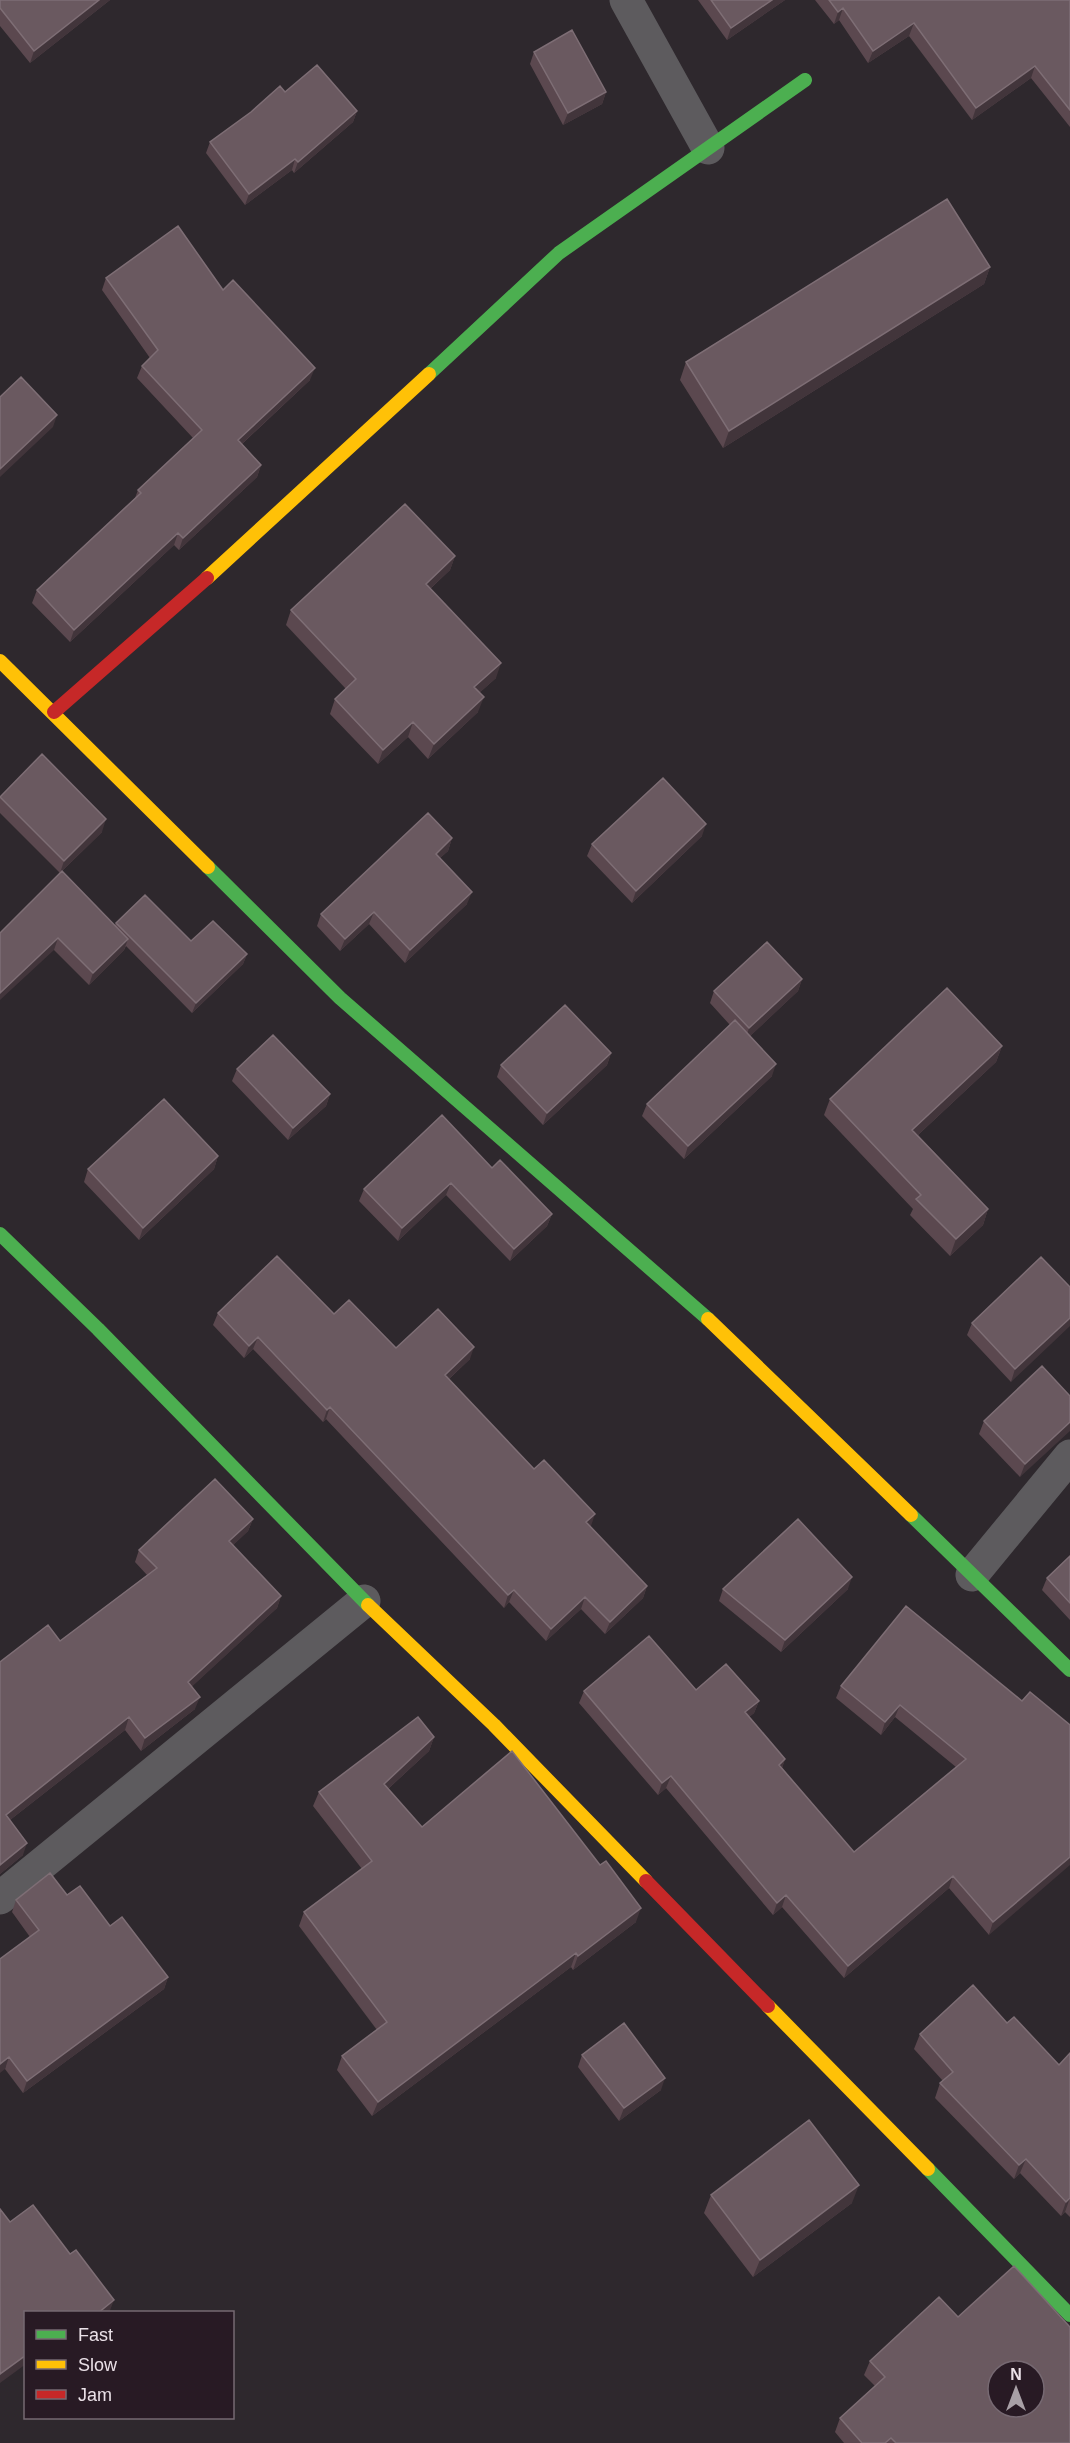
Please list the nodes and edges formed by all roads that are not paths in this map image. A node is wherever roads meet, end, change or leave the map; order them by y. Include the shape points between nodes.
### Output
1 (626, 0) edge
2 (805, 80) dead end
3 (708, 148) junction
4 (0, 661) edge
5 (54, 712) junction
6 (0, 1234) edge
7 (1070, 1456) edge
8 (972, 1575) junction
9 (364, 1601) junction
10 (1070, 1670) edge
11 (0, 1898) edge
12 (1070, 2315) edge

1 - 3 street
2 - 3 street
3 - 5 street via 559,253 254,537
4 - 5 street
5 - 8 street via 340,998 719,1329
6 - 9 street
7 - 8 street
8 - 10 street
9 - 11 street
9 - 12 street via 494,1725

